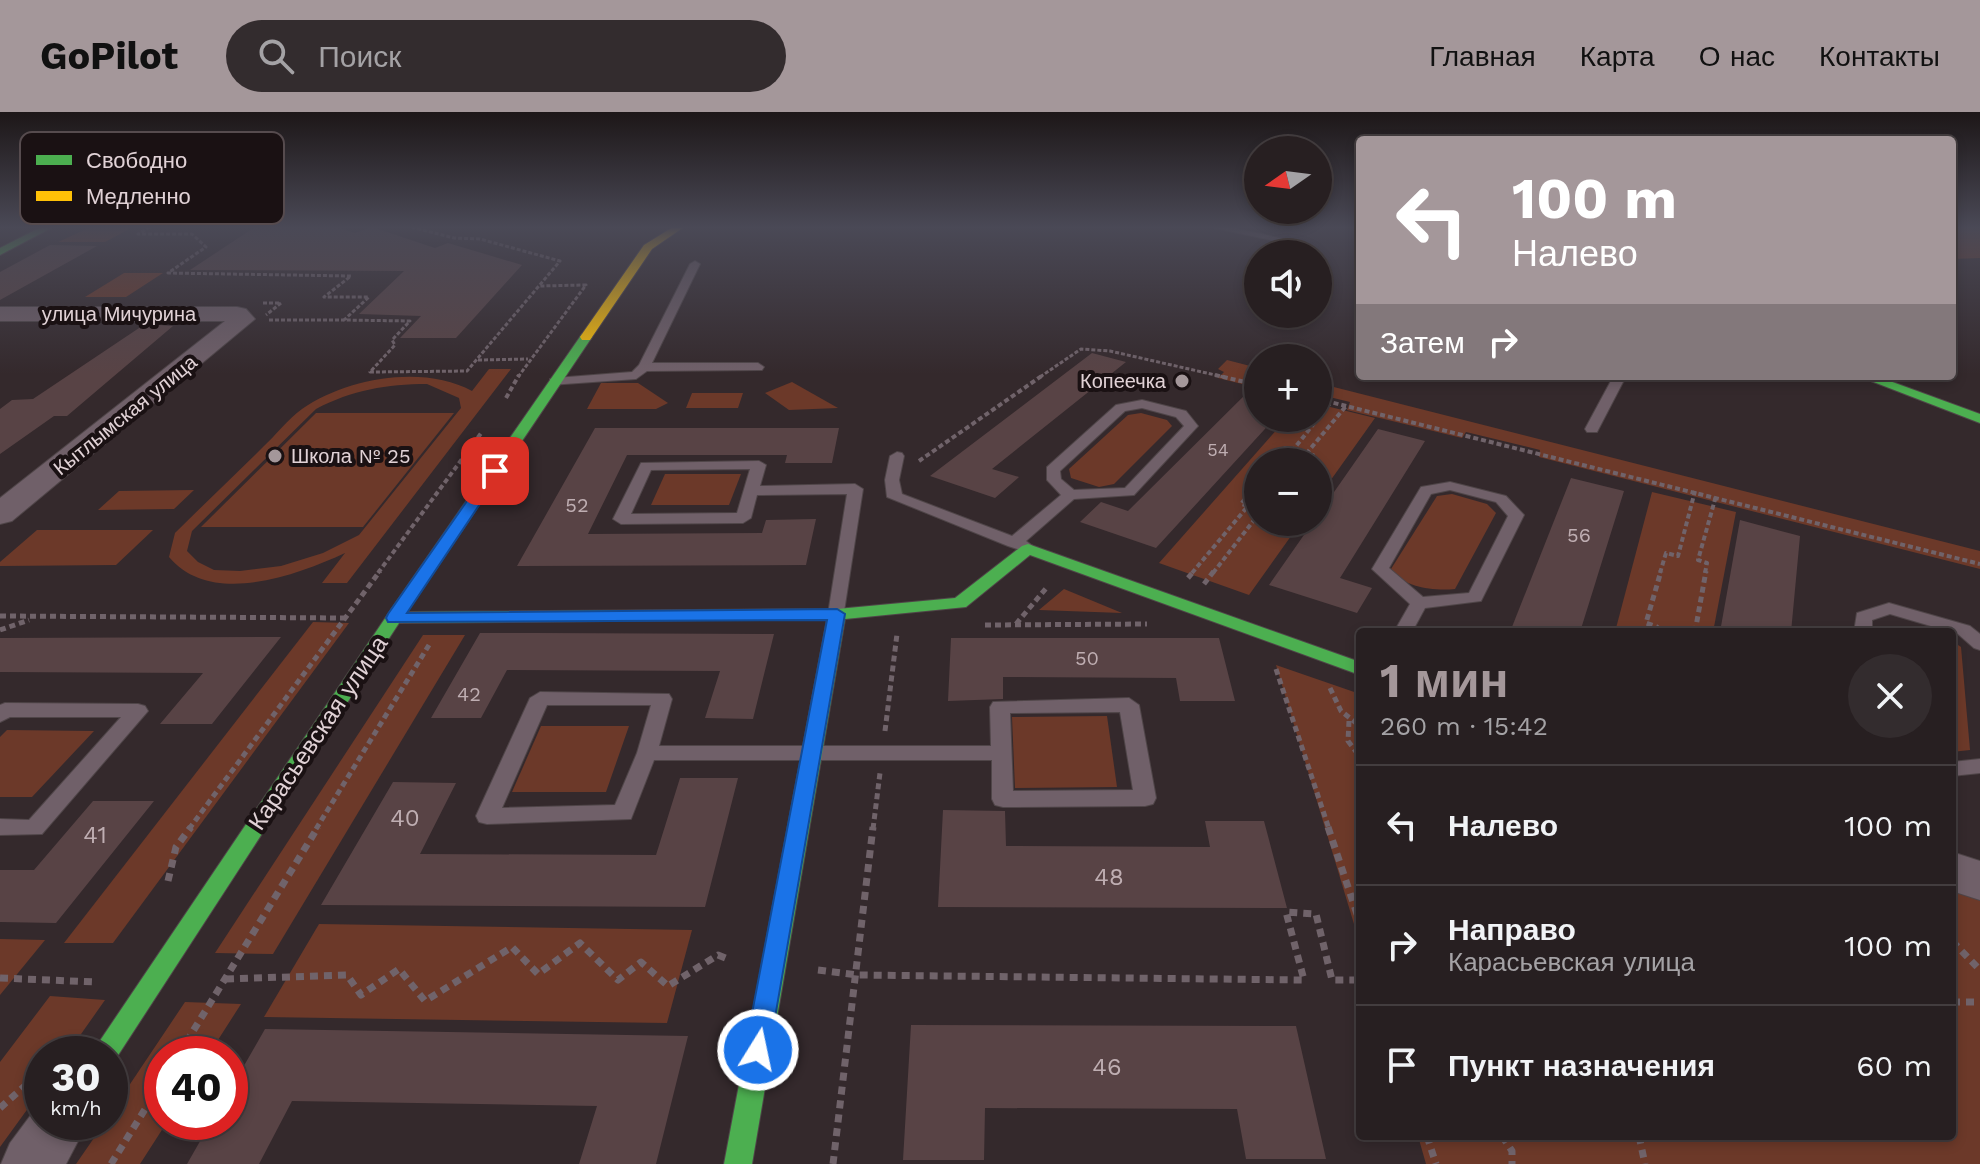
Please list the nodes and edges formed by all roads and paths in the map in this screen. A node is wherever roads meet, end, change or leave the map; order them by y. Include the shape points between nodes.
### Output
1 (351, 276) edge
2 (547, 276) edge
3 (628, 276) edge
4 (689, 276) edge
5 (539, 286) junction
6 (0, 314) edge
7 (237, 314) joint
8 (529, 359) junction
9 (477, 360) junction
10 (644, 367) junction
11 (758, 367) dead end
12 (1618, 380) edge
13 (1875, 380) edge
14 (555, 382) junction
15 (1244, 382) edge
16 (504, 402) dead end
17 (1332, 402) edge
18 (1346, 406) junction
19 (1980, 419) edge
20 (485, 427) dead end
21 (1592, 429) dead end
22 (1307, 432) edge
23 (1295, 448) edge
24 (1311, 448) edge
25 (897, 456) dead end
26 (892, 480) junction
27 (751, 491) junction
28 (1695, 491) junction
29 (1070, 495) junction
30 (1716, 496) junction
31 (1244, 512) edge
32 (0, 514) edge
33 (1244, 530) edge
34 (1021, 546) junction
35 (1980, 564) edge
36 (1178, 603) junction
37 (1419, 603) junction
38 (837, 614) junction
39 (0, 616) edge
40 (37, 618) junction
41 (346, 618) junction
42 (394, 618) junction
43 (1149, 624) dead end
44 (989, 625) dead end
45 (1405, 628) edge
46 (1657, 628) edge
47 (1696, 628) edge
48 (1863, 628) edge
49 (0, 630) edge
50 (438, 631) dead end
51 (897, 633) dead end
52 (1980, 644) edge
53 (1275, 666) dead end
54 (1356, 668) edge
55 (0, 715) edge
56 (1349, 721) dead end
57 (1356, 752) edge
58 (647, 753) junction
59 (813, 753) junction
60 (882, 753) junction
61 (1001, 753) junction
62 (1980, 766) edge
63 (1956, 769) edge
64 (0, 827) edge
65 (1956, 872) edge
66 (1980, 881) edge
67 (165, 893) dead end
68 (1356, 911) edge
69 (1956, 945) edge
70 (107, 970) dead end
71 (1980, 970) edge
72 (0, 978) edge
73 (1304, 980) dead end
74 (1356, 980) edge
75 (97, 982) junction
76 (90, 994) dead end
77 (1956, 1002) edge
78 (1980, 1002) edge
79 (116, 1036) edge
80 (190, 1036) edge
81 (24, 1087) edge
82 (0, 1108) edge
83 (144, 1111) edge
84 (47, 1140) edge
85 (1428, 1140) edge
86 (1505, 1140) edge
87 (1640, 1140) edge
88 (31, 1164) edge
89 (111, 1164) edge
90 (738, 1164) edge
91 (833, 1164) edge
92 (1436, 1164) edge
93 (1512, 1164) edge
94 (1645, 1164) edge

1 - 9 path via 324,297 369,297 344,320 410,321 370,372 467,371
2 - 5 path
3 - 14 street, Карасьевская улица
4 - 10 lane
5 - 8 path via 586,285
5 - 9 path
6 - 7 street, улица Мичурина
7 - 32 street, Кытлымская улица via 243,319
8 - 9 path
8 - 16 path
10 - 11 lane
10 - 14 lane via 636,375
12 - 21 lane
13 - 19 street
14 - 42 street, Карасьевская улица
15 - 26 path via 1081,349
17 - 18 path
18 - 24 path
18 - 28 path
20 - 41 path
22 - 23 path
25 - 26 lane
26 - 34 lane via 895,497
27 - 27 lane via 743,518 621,519 646,466 759,465
27 - 38 lane via 855,489
28 - 30 path
28 - 46 path via 1678,556 1666,553 1646,623
29 - 29 lane via 1129,492 1191,426 1181,414 1155,407 1121,408 1052,470 1054,480
29 - 34 lane
30 - 35 path
30 - 47 path via 1698,560 1707,563
31 - 36 path
33 - 36 path
34 - 36 street
34 - 38 street via 960,603
36 - 54 street
37 - 37 lane via 1475,597 1516,515 1501,499 1450,486 1426,490 1380,569
37 - 45 lane
38 - 42 street
38 - 59 street
39 - 40 path
40 - 41 path
40 - 49 path
41 - 67 path via 176,847
42 - 79 street, Карасьевская улица
43 - 44 path
48 - 52 lane via 1863,617 1889,608 1964,630
50 - 80 path
51 - 60 path
53 - 68 path
55 - 64 lane via 5,710 138,711 34,828
56 - 57 path via 1348,741
58 - 58 lane via 623,813 487,816 540,698 662,699
58 - 59 lane
59 - 60 lane
59 - 90 street
60 - 61 lane
60 - 91 path
61 - 61 lane via 1000,707 1129,705 1145,798 1003,799
62 - 63 lane
65 - 66 street
69 - 71 path
70 - 75 path
72 - 75 path
73 - 74 path via 1286,912 1316,914 1332,980
75 - 76 path
77 - 78 path
81 - 82 path
83 - 89 path
84 - 88 street
85 - 92 path
86 - 93 path
87 - 94 path

